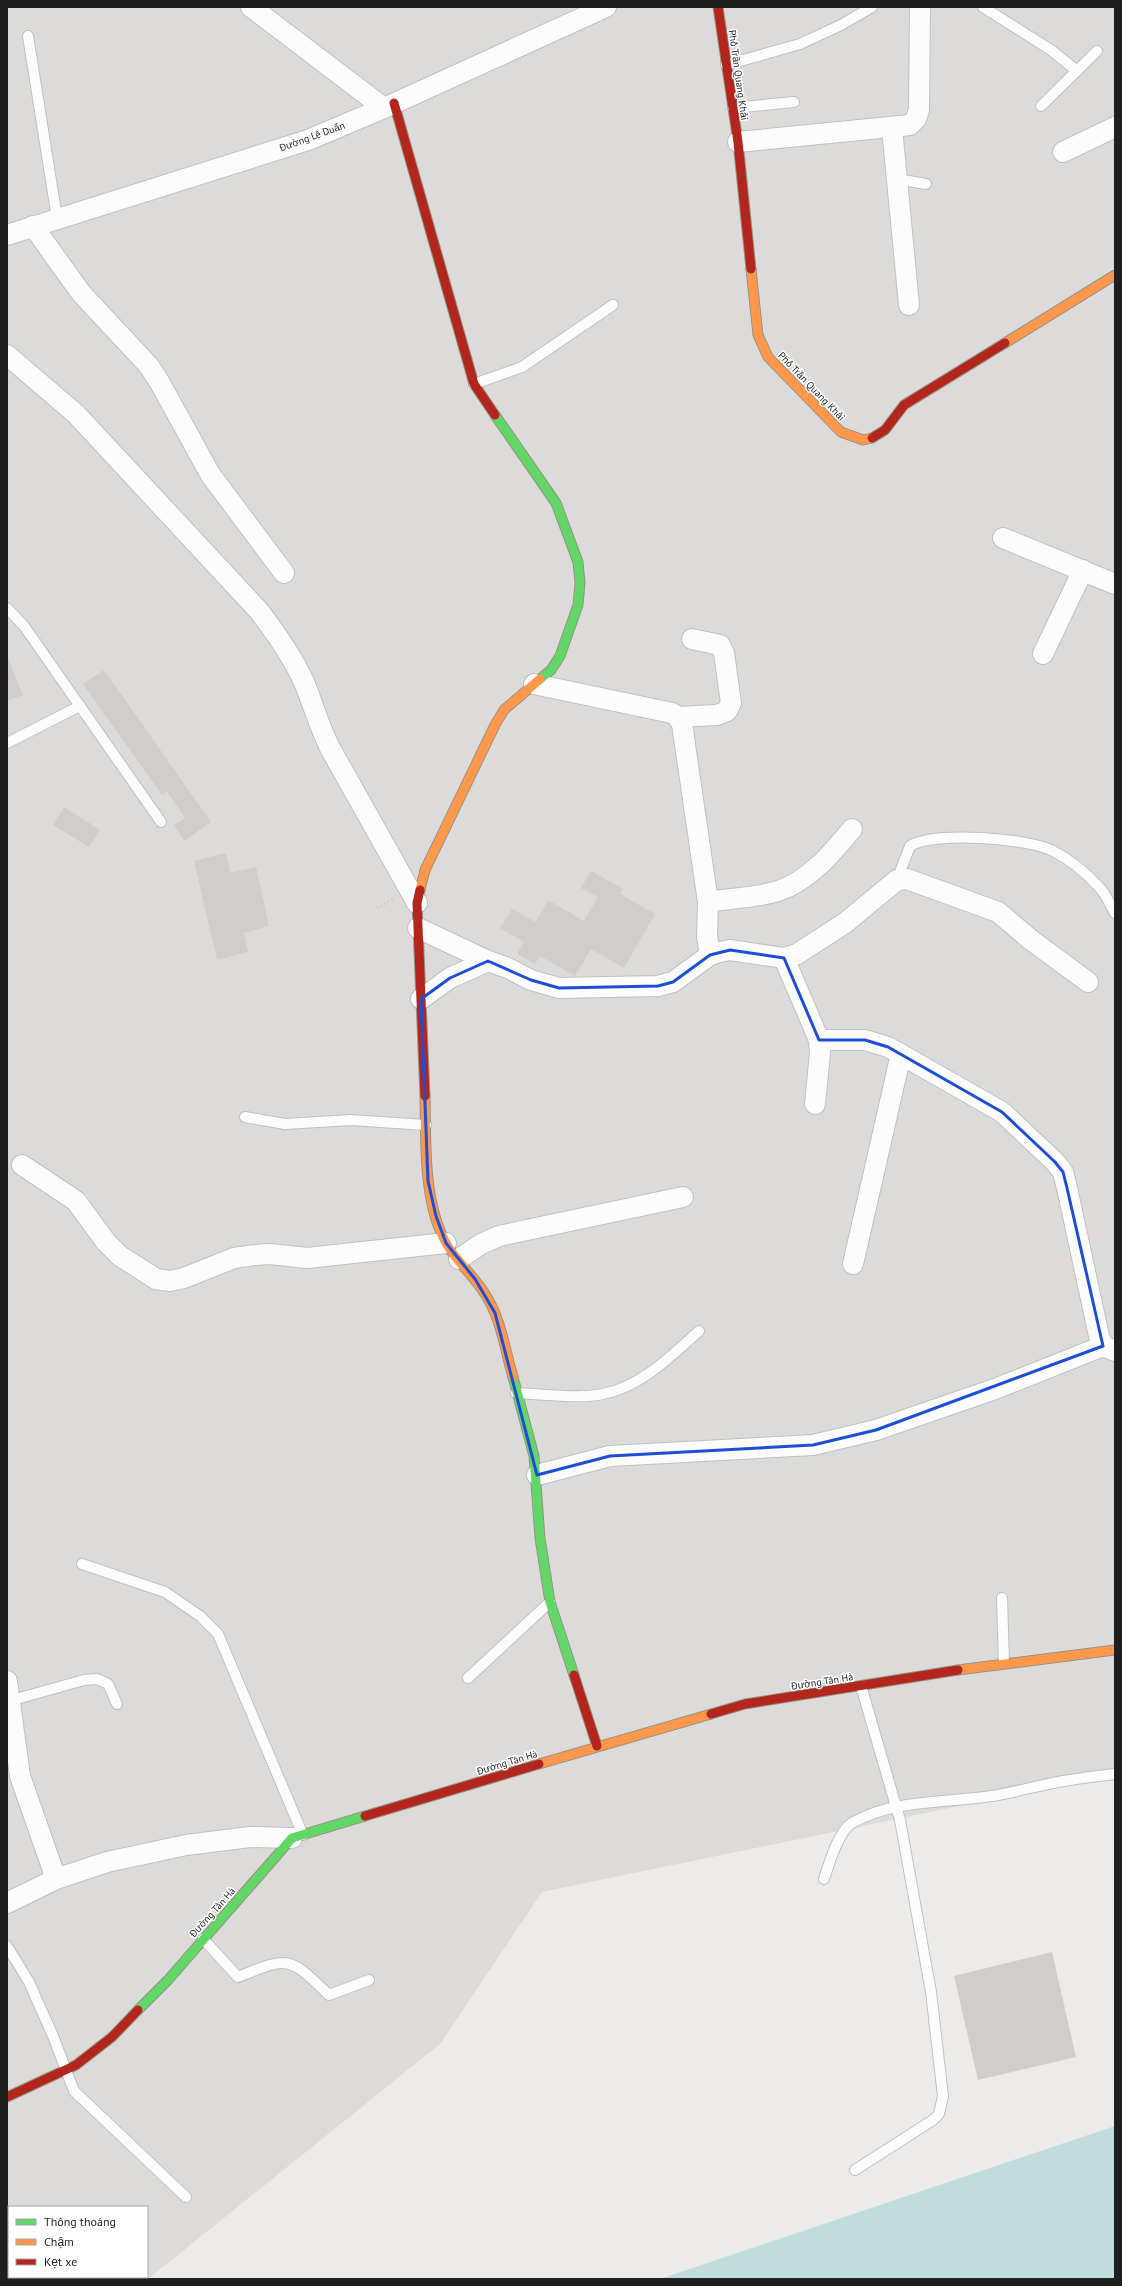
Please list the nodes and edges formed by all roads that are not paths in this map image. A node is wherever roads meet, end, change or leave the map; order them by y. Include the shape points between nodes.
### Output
1 (251, 7) edge
2 (606, 7) edge
3 (718, 7) edge
4 (872, 7) edge
5 (920, 7) edge
6 (983, 7) edge
7 (28, 36) dead end
8 (1097, 51) dead end
9 (726, 65) junction
10 (1077, 71) junction
11 (794, 102) dead end
12 (389, 106) junction
13 (1041, 106) dead end
14 (733, 108) junction
15 (1115, 127) edge
16 (892, 128) junction
17 (738, 142) junction
18 (1063, 152) dead end
19 (897, 180) junction
20 (926, 184) dead end
21 (57, 218) junction
22 (33, 226) junction
23 (7, 235) edge
24 (1115, 275) edge
25 (614, 305) dead end
26 (909, 305) dead end
27 (7, 355) edge
28 (474, 384) junction
29 (1003, 538) dead end
30 (1083, 570) junction
31 (284, 573) dead end
32 (1115, 584) edge
33 (7, 608) edge
34 (692, 639) dead end
35 (1044, 654) dead end
36 (534, 684) junction
37 (80, 706) junction
38 (678, 717) junction
39 (7, 744) edge
40 (161, 822) dead end
41 (852, 829) dead end
42 (897, 880) junction
43 (708, 902) junction
44 (417, 903) junction
45 (1115, 913) edge
46 (418, 928) junction
47 (710, 956) junction
48 (784, 958) junction
49 (488, 961) junction
50 (1088, 982) dead end
51 (421, 999) junction
52 (819, 1040) junction
53 (901, 1054) junction
54 (815, 1104) dead end
55 (245, 1117) dead end
56 (426, 1125) junction
57 (22, 1165) dead end
58 (682, 1197) dead end
59 (446, 1243) junction
60 (459, 1259) junction
61 (853, 1264) dead end
62 (699, 1331) dead end
63 (1109, 1349) edge
64 (516, 1393) junction
65 (537, 1475) junction
66 (82, 1564) dead end
67 (1002, 1598) dead end
68 (550, 1602) junction
69 (1115, 1650) edge
70 (1004, 1663) junction
71 (468, 1678) dead end
72 (861, 1686) junction
73 (8, 1687) edge
74 (117, 1704) dead end
75 (597, 1746) junction
76 (1115, 1774) edge
77 (896, 1807) junction
78 (297, 1837) junction
79 (56, 1879) junction
80 (824, 1879) dead end
81 (7, 1904) edge
82 (203, 1939) junction
83 (7, 1946) edge
84 (369, 1980) dead end
85 (66, 2069) junction
86 (7, 2097) edge
87 (855, 2170) dead end
88 (186, 2197) dead end

1 - 12 street
2 - 12 street, Đường Lê Duẩn
3 - 9 street, Phố Trần Quang Khải
4 - 9 lane via 800,44
5 - 16 street via 919,110 916,119 910,125
6 - 10 lane via 1051,50
7 - 21 lane
8 - 10 lane
9 - 14 street, Phố Trần Quang Khải
10 - 13 lane
11 - 14 lane
12 - 21 street, Đường Lê Duẩn via 308,140
12 - 28 street
14 - 17 street, Phố Trần Quang Khải
15 - 18 street
16 - 17 street
16 - 19 street
17 - 24 street, Phố Trần Quang Khải via 758,334 768,357 778,368 841,432 854,439 867,441 880,436 904,405
19 - 20 lane
19 - 26 street
21 - 22 street, Đường Lê Duẩn
22 - 23 street, Đường Lê Duẩn
22 - 31 street via 81,293 149,366 210,474
25 - 28 lane via 522,367
27 - 44 street via 76,414 259,611 275,632 304,682 317,722 330,748
28 - 36 street via 556,503 578,562 578,605 560,656 551,670
29 - 30 street
30 - 32 street
30 - 35 street
33 - 37 lane via 24,626
34 - 38 street via 720,645 724,653 731,703 727,712 717,715
36 - 38 street via 672,713
36 - 44 street via 504,710 425,870
37 - 39 lane
37 - 40 lane
38 - 43 street via 682,724
41 - 43 street via 815,869 788,886 761,894
42 - 45 lane via 910,846 926,839 947,836 1031,843 1053,851 1077,868 1100,888
42 - 48 street via 845,923 797,954
42 - 50 street via 907,879 998,912
43 - 47 street via 707,936
44 - 46 street
46 - 49 street
46 - 51 street
47 - 48 street via 730,950
47 - 49 street via 674,982 658,986 559,988 531,980
48 - 52 street
49 - 51 street via 450,978
51 - 56 street
52 - 53 street via 865,1040
52 - 54 street
53 - 61 street
53 - 63 street via 1002,1112 1063,1172
55 - 56 lane via 285,1124 350,1120
56 - 59 street via 428,1181 436,1216
57 - 59 street via 76,1201 106,1242 120,1256 156,1279 170,1281 184,1278 234,1258 255,1255 307,1258
58 - 60 street via 499,1236 481,1244
59 - 60 street
60 - 64 street via 486,1295 495,1313
62 - 64 lane via 640,1380 622,1389 601,1395
63 - 65 street via 876,1430 813,1445 610,1456
64 - 65 street
65 - 68 street via 540,1538
66 - 78 lane via 165,1592 200,1616 218,1634
67 - 70 lane
68 - 71 lane
68 - 75 street
69 - 70 street, Đường Tân Hà
70 - 72 street, Đường Tân Hà
72 - 75 street, Đường Tân Hà via 745,1704
72 - 77 lane
73 - 74 lane via 97,1679 108,1684
73 - 79 street via 20,1776
75 - 78 street, Đường Tân Hà
76 - 77 lane via 1064,1781 994,1796
77 - 80 lane via 851,1824 832,1855
77 - 87 lane via 931,1992 943,2096 939,2114 933,2120
78 - 79 street via 250,1837 186,1845 107,1862
78 - 82 street, Đường Tân Hà
79 - 81 street
82 - 84 lane via 238,1978 277,1962 302,1968 328,1995
82 - 85 street, Đường Tân Hà via 168,1980 112,2037 76,2065
83 - 85 lane via 29,1982
85 - 86 street, Đường Tân Hà
85 - 88 lane via 74,2091

